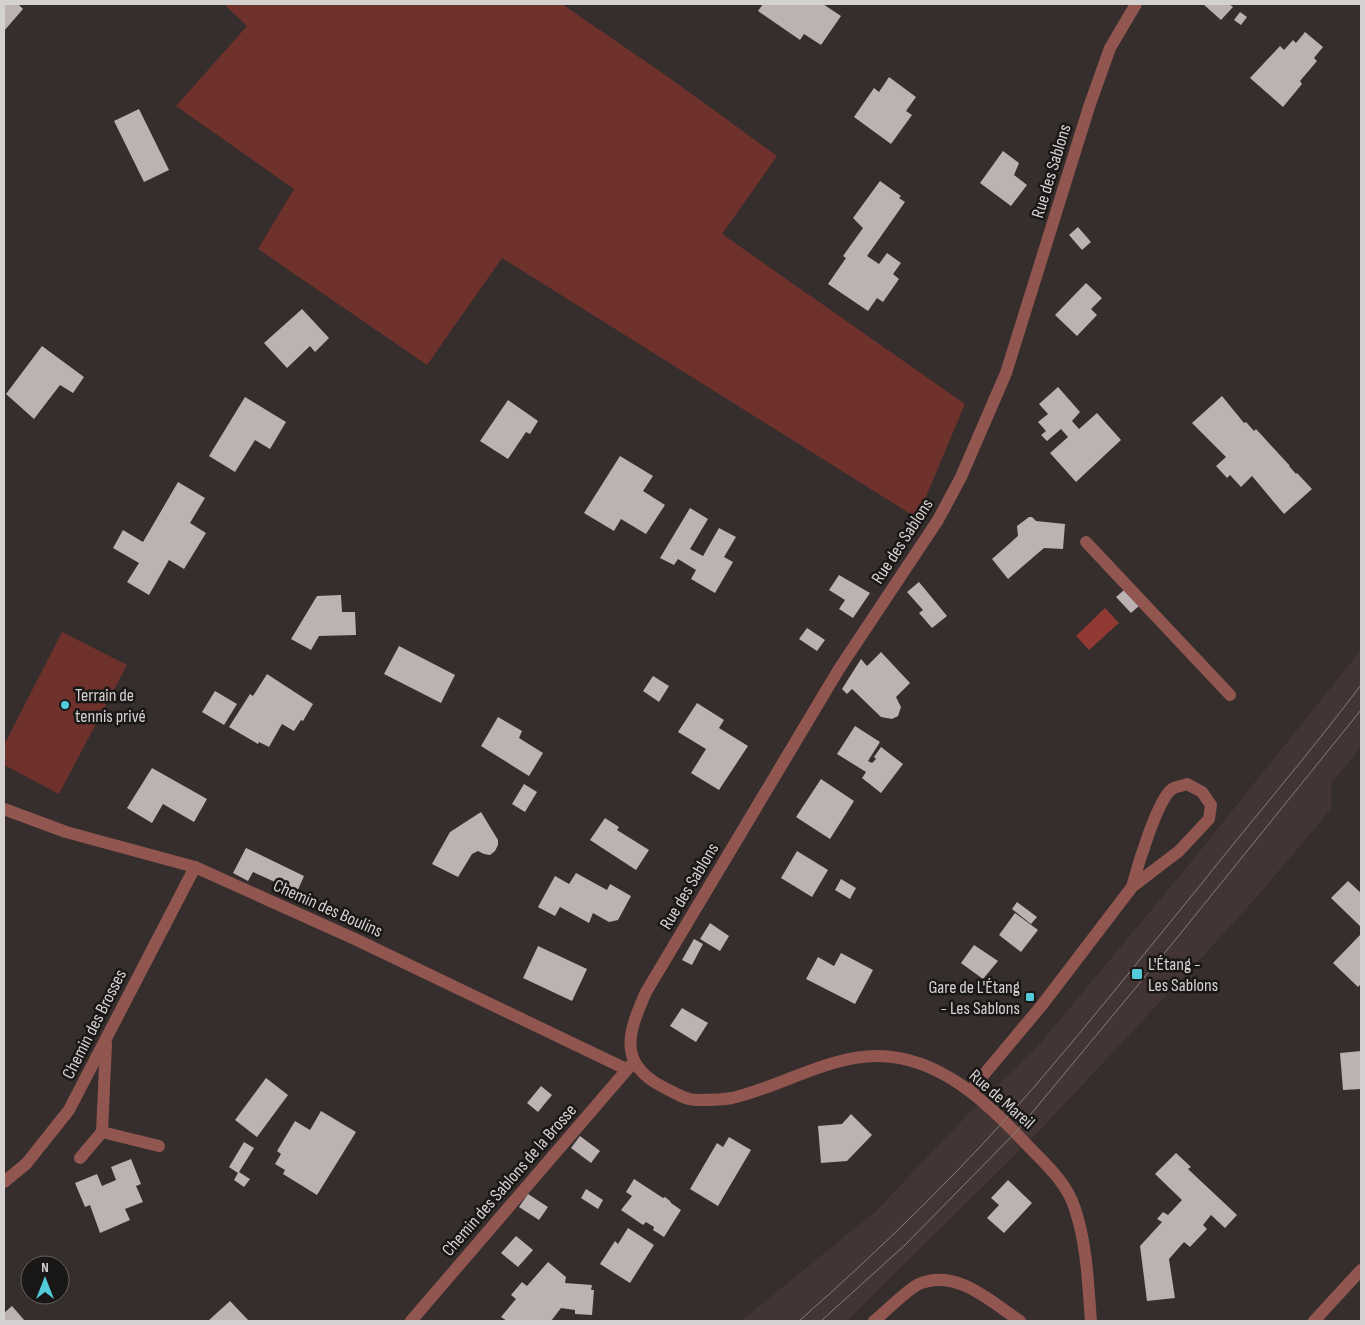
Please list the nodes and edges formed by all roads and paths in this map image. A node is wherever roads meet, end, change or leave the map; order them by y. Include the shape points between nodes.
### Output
1 (1136, 4) edge
2 (1086, 542) dead end
3 (1230, 695) dead end
4 (4, 809) edge
5 (195, 867) junction
6 (1132, 888) junction
7 (106, 1039) junction
8 (630, 1066) junction
9 (971, 1090) junction
10 (102, 1132) junction
11 (159, 1146) dead end
12 (80, 1158) dead end
13 (4, 1182) edge
14 (1361, 1270) edge
15 (411, 1321) edge
16 (874, 1321) edge
17 (1020, 1321) edge
18 (1091, 1321) edge
19 (1314, 1321) edge

1 - 8 street, Rue des Sablons via 1110,48 1006,373 962,477 938,520 839,669 646,992 633,1021
2 - 3 street
4 - 5 street, Chemin des Boulins via 66,832
5 - 7 street, Chemin des Brosses
5 - 8 street, Chemin des Boulins
6 - 6 street via 1174,856 1209,819 1211,805 1202,792 1187,784 1172,789 1162,802 1147,837
6 - 9 street via 1042,1005
7 - 10 street
7 - 13 street, Chemin des Brosses via 69,1110 26,1164
8 - 9 street, Rue de Mareil via 651,1081 695,1100 731,1098 840,1062 876,1056 910,1059
8 - 15 street, Chemin des Sablons de la Brosse
9 - 18 street, Rue de Mareil via 1057,1176 1075,1207 1084,1241
10 - 11 street
10 - 12 street
14 - 19 street
16 - 17 street via 918,1284 937,1279 967,1285

